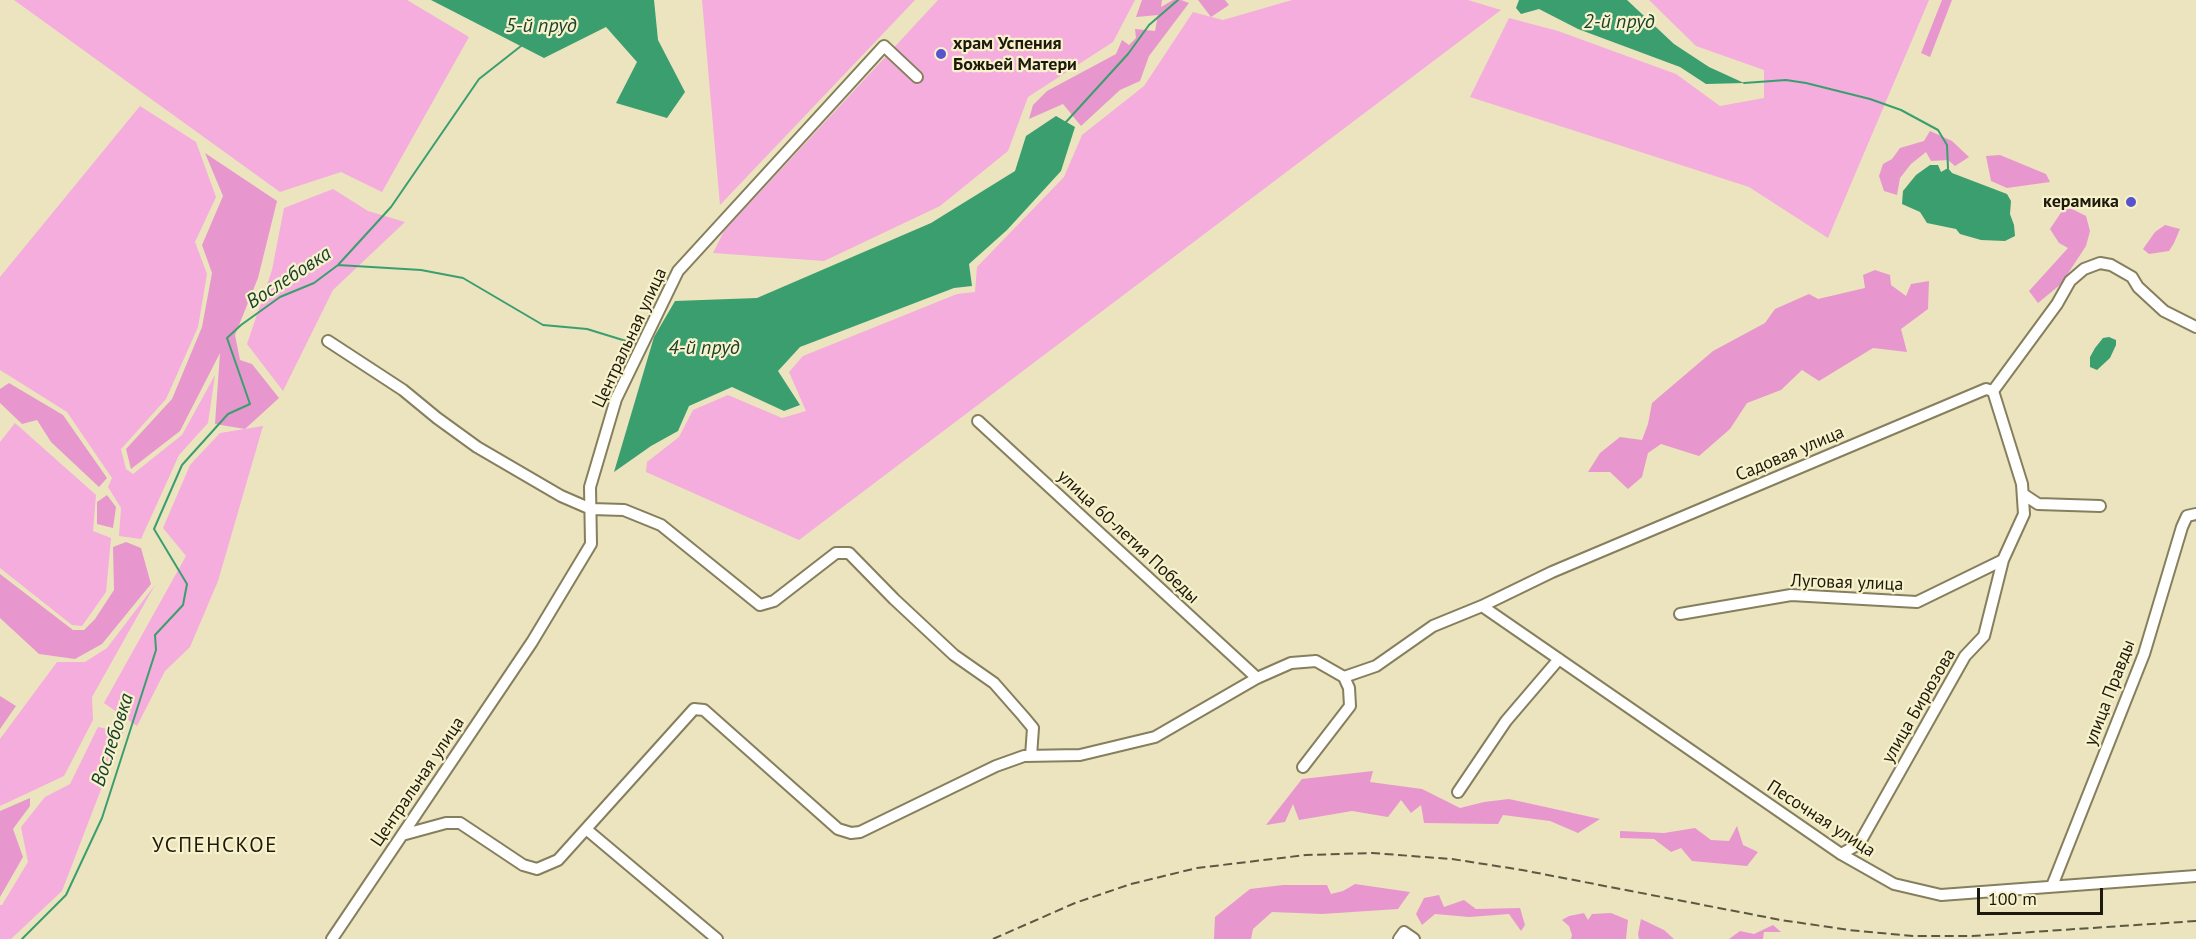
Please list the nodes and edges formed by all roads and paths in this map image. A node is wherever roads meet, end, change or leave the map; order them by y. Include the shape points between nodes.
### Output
1 (917, 77) dead end
2 (2196, 327) edge
3 (328, 341) dead end
4 (1993, 391) junction
5 (978, 421) dead end
6 (2023, 494) junction
7 (2100, 506) dead end
8 (591, 509) junction
9 (2196, 514) edge
10 (2003, 560) junction
11 (1482, 606) junction
12 (1680, 614) dead end
13 (1559, 659) junction
14 (1344, 677) junction
15 (1257, 678) junction
16 (1031, 756) junction
17 (1303, 767) dead end
18 (1458, 792) dead end
19 (586, 829) junction
20 (402, 836) junction
21 (1841, 854) junction
22 (2196, 876) edge
23 (2052, 886) junction
24 (1402, 936) edge
25 (332, 939) edge
26 (717, 939) edge
27 (1414, 939) edge

1 - 8 street, Центральная улица via 884,46 678,271 616,399 590,487
2 - 4 street via 2164,311 2138,288 2132,277 2100,263 2084,269 2070,281
3 - 8 street via 403,390 477,447
4 - 6 street, улица Бирюзова
4 - 11 street, Садовая улица via 1986,389 1552,572
5 - 15 street, улица 60-летия Победы
6 - 7 street via 2038,504
6 - 10 street, улица Бирюзова via 2024,514
8 - 16 street via 624,510 661,525 760,605 774,601 836,553 849,553 954,656 994,683 1034,728
8 - 20 street, Центральная улица via 591,544
9 - 23 street, улица Правды via 2187,516 2182,526 2144,654
10 - 12 street, Луговая улица via 1917,602 1791,595
10 - 21 street, улица Бирюзова via 1984,636 1965,657 1859,844
11 - 13 street, Песочная улица
11 - 14 street, Садовая улица via 1433,626 1376,666
13 - 18 street via 1506,720
13 - 21 street, Песочная улица
14 - 15 street via 1316,661 1290,663
14 - 17 street via 1350,706
15 - 16 street via 1155,737 1080,755
16 - 19 street via 996,766 851,833 838,829 704,710 694,709
19 - 20 street via 558,860 537,869 523,865 460,823 446,823
19 - 26 street
20 - 25 street, Центральная улица
21 - 23 street, Песочная улица via 1894,885 1941,895
22 - 23 street, Песочная улица
24 - 27 street

